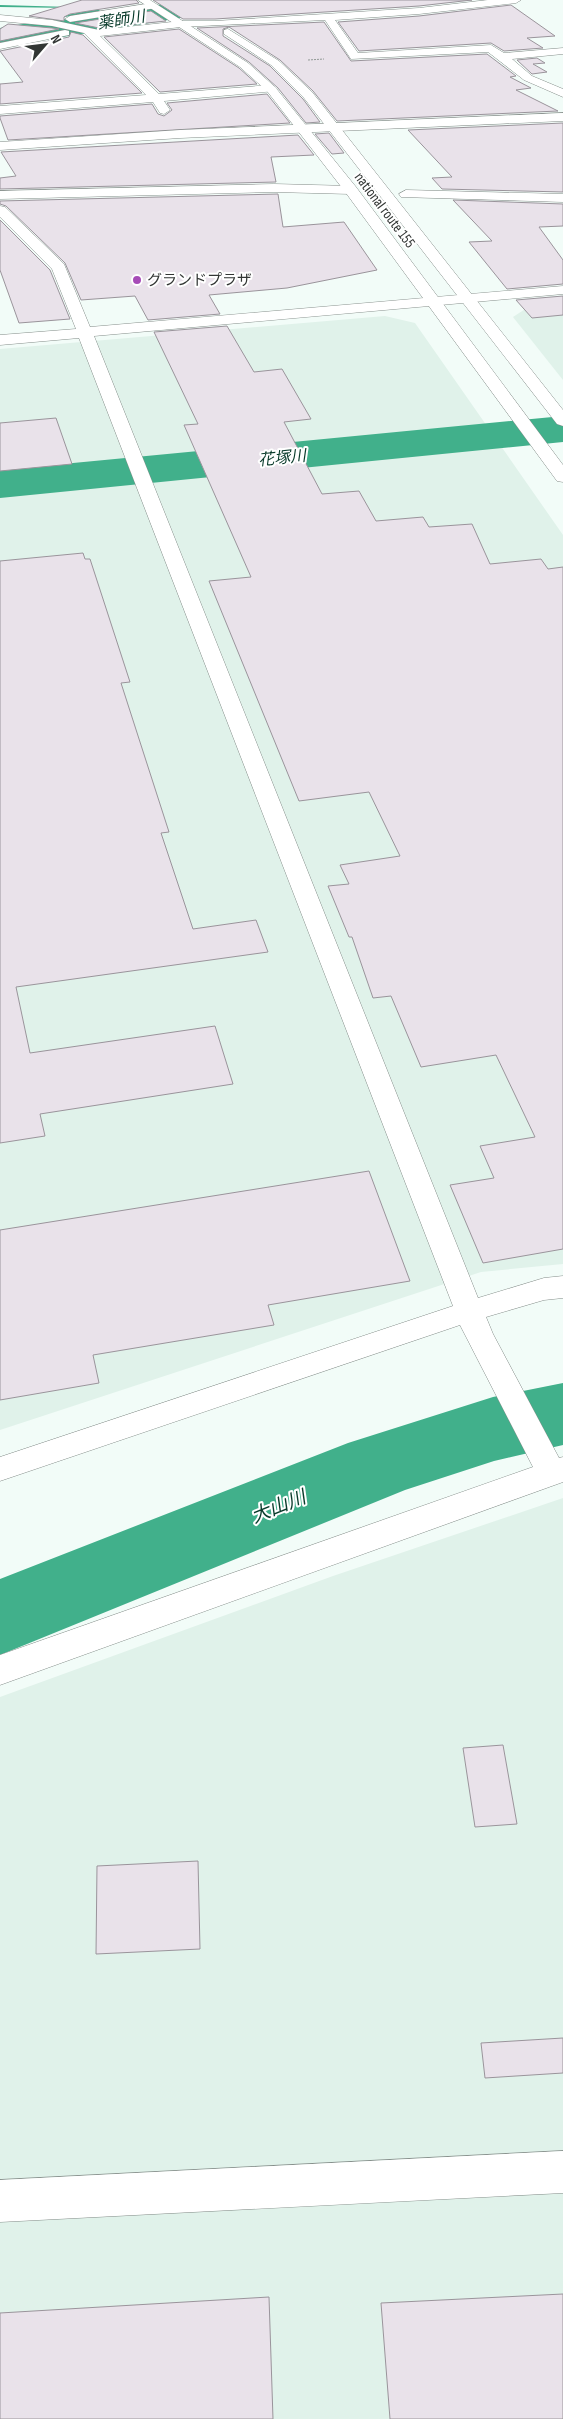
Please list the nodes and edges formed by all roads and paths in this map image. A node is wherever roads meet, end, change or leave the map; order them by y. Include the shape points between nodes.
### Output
1 (516, 0) edge
2 (147, 3) edge
3 (196, 12) dead end
4 (0, 18) edge
5 (215, 18) junction
6 (328, 18) junction
7 (49, 23) junction
8 (181, 24) junction
9 (10, 30) dead end
10 (84, 30) junction
11 (0, 46) edge
12 (563, 51) edge
13 (501, 56) junction
14 (271, 89) junction
15 (563, 93) edge
16 (157, 99) junction
17 (0, 110) edge
18 (563, 117) edge
19 (334, 127) junction
20 (302, 128) junction
21 (180, 134) junction
22 (1, 144) edge
23 (351, 190) junction
24 (406, 194) dead end
25 (0, 196) edge
26 (563, 198) edge
27 (0, 210) edge
28 (18, 228) junction
29 (0, 231) edge
30 (563, 290) edge
31 (469, 298) junction
32 (433, 302) junction
33 (86, 332) junction
34 (0, 340) edge
35 (563, 421) edge
36 (563, 477) edge
37 (563, 1287) edge
38 (474, 1322) junction
39 (552, 1465) edge
40 (0, 1469) edge
41 (0, 1670) edge
42 (563, 2172) edge
43 (0, 2201) edge

1 - 6 main road
2 - 7 main road
2 - 8 main road, national route 155
3 - 5 main road, national route 155
4 - 7 main road
5 - 6 main road
5 - 8 main road
5 - 19 main road, national route 155 via 275,63 308,95
6 - 13 main road via 355,56 491,48
7 - 9 main road
7 - 10 main road
8 - 10 main road via 114,32
8 - 14 main road, national route 155 via 244,65
10 - 11 main road
10 - 16 main road
12 - 13 main road
13 - 15 main road via 528,78
14 - 16 main road
14 - 20 main road, national route 155
16 - 17 main road via 66,110
16 - 21 main road
18 - 19 main road
19 - 20 main road
19 - 31 main road, national route 155
20 - 21 main road
20 - 23 main road, national route 155
21 - 22 main road via 79,136
23 - 25 main road via 274,188
23 - 32 main road, national route 155
24 - 26 main road
27 - 28 main road
28 - 29 main road
28 - 33 main road via 59,267
30 - 31 main road
31 - 32 main road
31 - 35 main road, national route 155
32 - 33 main road
32 - 36 main road, national route 155
33 - 34 main road
33 - 38 main road
37 - 38 main road via 544,1289
38 - 39 main road
38 - 40 main road
39 - 41 main road
42 - 43 main road

